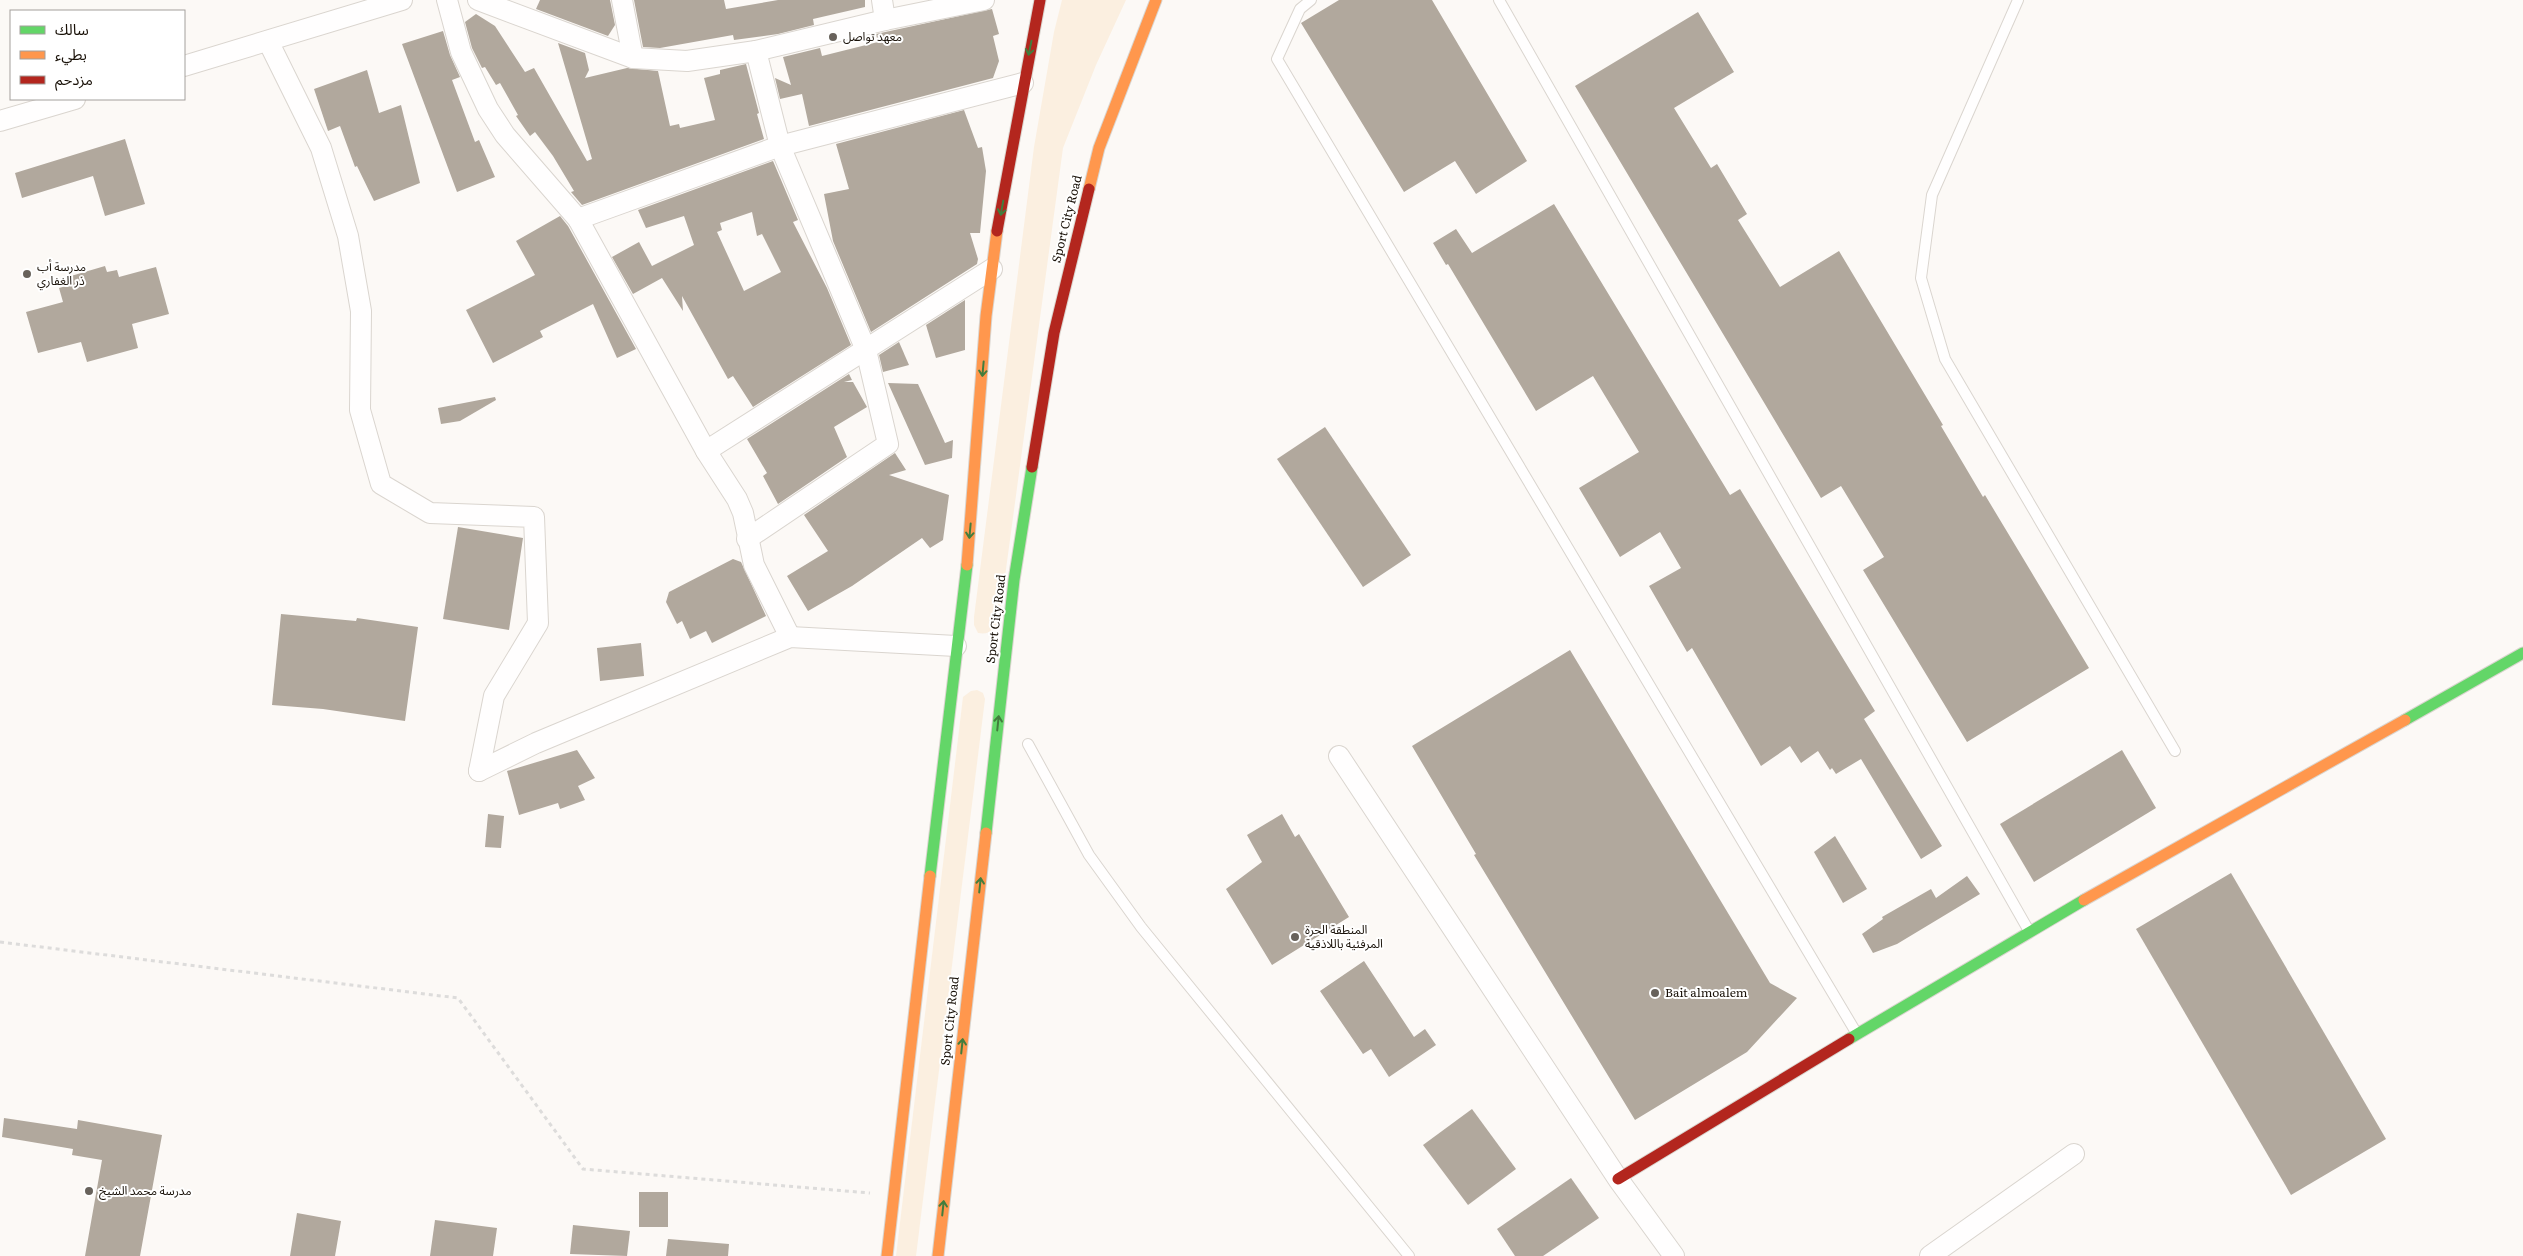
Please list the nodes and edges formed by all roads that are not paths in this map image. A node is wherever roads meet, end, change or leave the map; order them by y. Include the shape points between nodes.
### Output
1 (402, 0) edge
2 (447, 0) edge
3 (478, 0) edge
4 (622, 0) edge
5 (882, 0) edge
6 (984, 0) edge
7 (1040, 0) edge
8 (1156, 0) edge
9 (1311, 0) edge
10 (1499, 0) edge
11 (2018, 0) edge
12 (885, 20) junction
13 (268, 41) junction
14 (756, 51) junction
15 (633, 58) junction
16 (185, 66) edge
17 (1023, 83) junction
18 (72, 100) edge
19 (0, 122) edge
20 (780, 146) junction
21 (578, 219) junction
22 (992, 269) junction
23 (866, 350) junction
24 (706, 451) junction
25 (747, 539) junction
26 (790, 637) junction
27 (956, 646) junction
28 (2523, 653) edge
29 (1028, 744) dead end
30 (2175, 751) dead end
31 (1339, 756) dead end
32 (2029, 931) junction
33 (1858, 1035) junction
34 (2074, 1154) dead end
35 (1618, 1179) junction
36 (886, 1256) edge
37 (938, 1256) edge
38 (1409, 1256) edge
39 (1674, 1256) edge
40 (1930, 1256) edge

1 - 13 street
2 - 21 street via 461,52 488,109 505,135
3 - 15 street
4 - 15 street
5 - 12 street
6 - 12 street
7 -> 17 main road
37 -> 8 main road, Sport City Road via 1014,580 1054,333 1099,148
9 - 33 lane via 1300,9 1276,59
10 - 32 lane
11 - 30 lane via 1932,196 1921,278 1945,359
12 - 14 street
13 - 16 street
13 - 26 street via 321,148 348,236 361,311 360,410 381,484 430,513 534,517 538,622 494,696 479,771 536,743
14 - 15 street via 687,61
14 - 20 street
17 - 20 street
17 -> 22 main road
18 - 19 street
20 - 21 street
20 - 23 street
21 - 24 street
22 - 23 street
22 -> 27 main road via 965,587
23 - 24 street
23 - 25 street via 888,444
24 - 25 street via 737,499
25 - 26 street via 754,565
26 - 27 street
27 - 36 main road
28 - 32 main road
29 - 38 lane via 1089,855 1141,927
31 - 35 street
32 - 33 main road
33 - 35 main road
34 - 40 street
35 - 39 street

